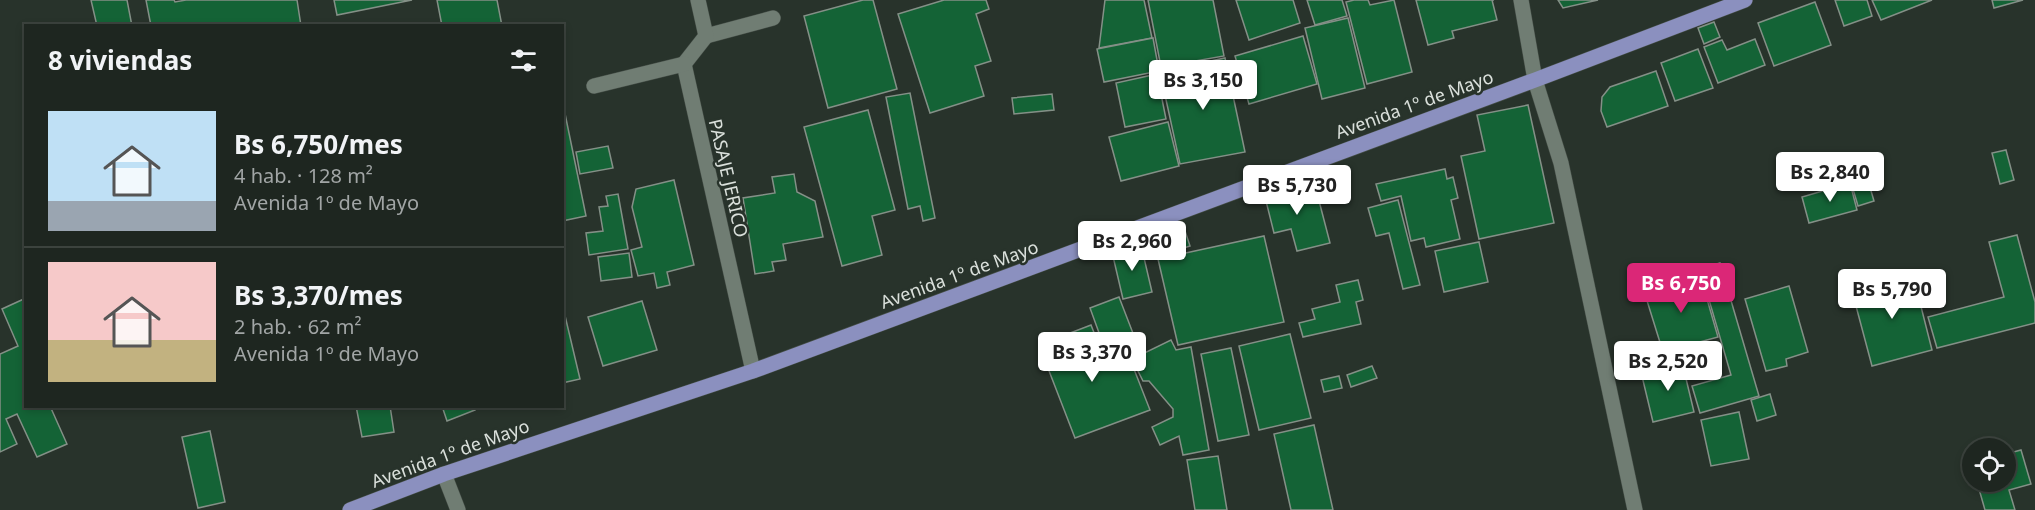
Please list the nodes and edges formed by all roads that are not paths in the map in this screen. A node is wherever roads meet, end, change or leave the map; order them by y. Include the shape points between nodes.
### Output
1 (698, 0) edge
2 (1521, 0) edge
3 (1745, 0) edge
4 (773, 18) dead end
5 (706, 36) junction
6 (684, 64) junction
7 (1535, 80) junction
8 (594, 86) dead end
9 (753, 371) junction
10 (444, 474) junction
11 (351, 510) edge
12 (458, 510) edge
13 (1635, 510) edge

1 - 5 street
2 - 7 street
3 - 7 main road, Avenida 1º de Mayo
4 - 5 street
5 - 6 street
6 - 8 street
6 - 9 street, PASAJE JERICO
7 - 9 main road, Avenida 1º de Mayo
7 - 13 street via 1561,163
9 - 10 main road, Avenida 1º de Mayo
10 - 11 main road, Avenida 1º de Mayo
10 - 12 street

